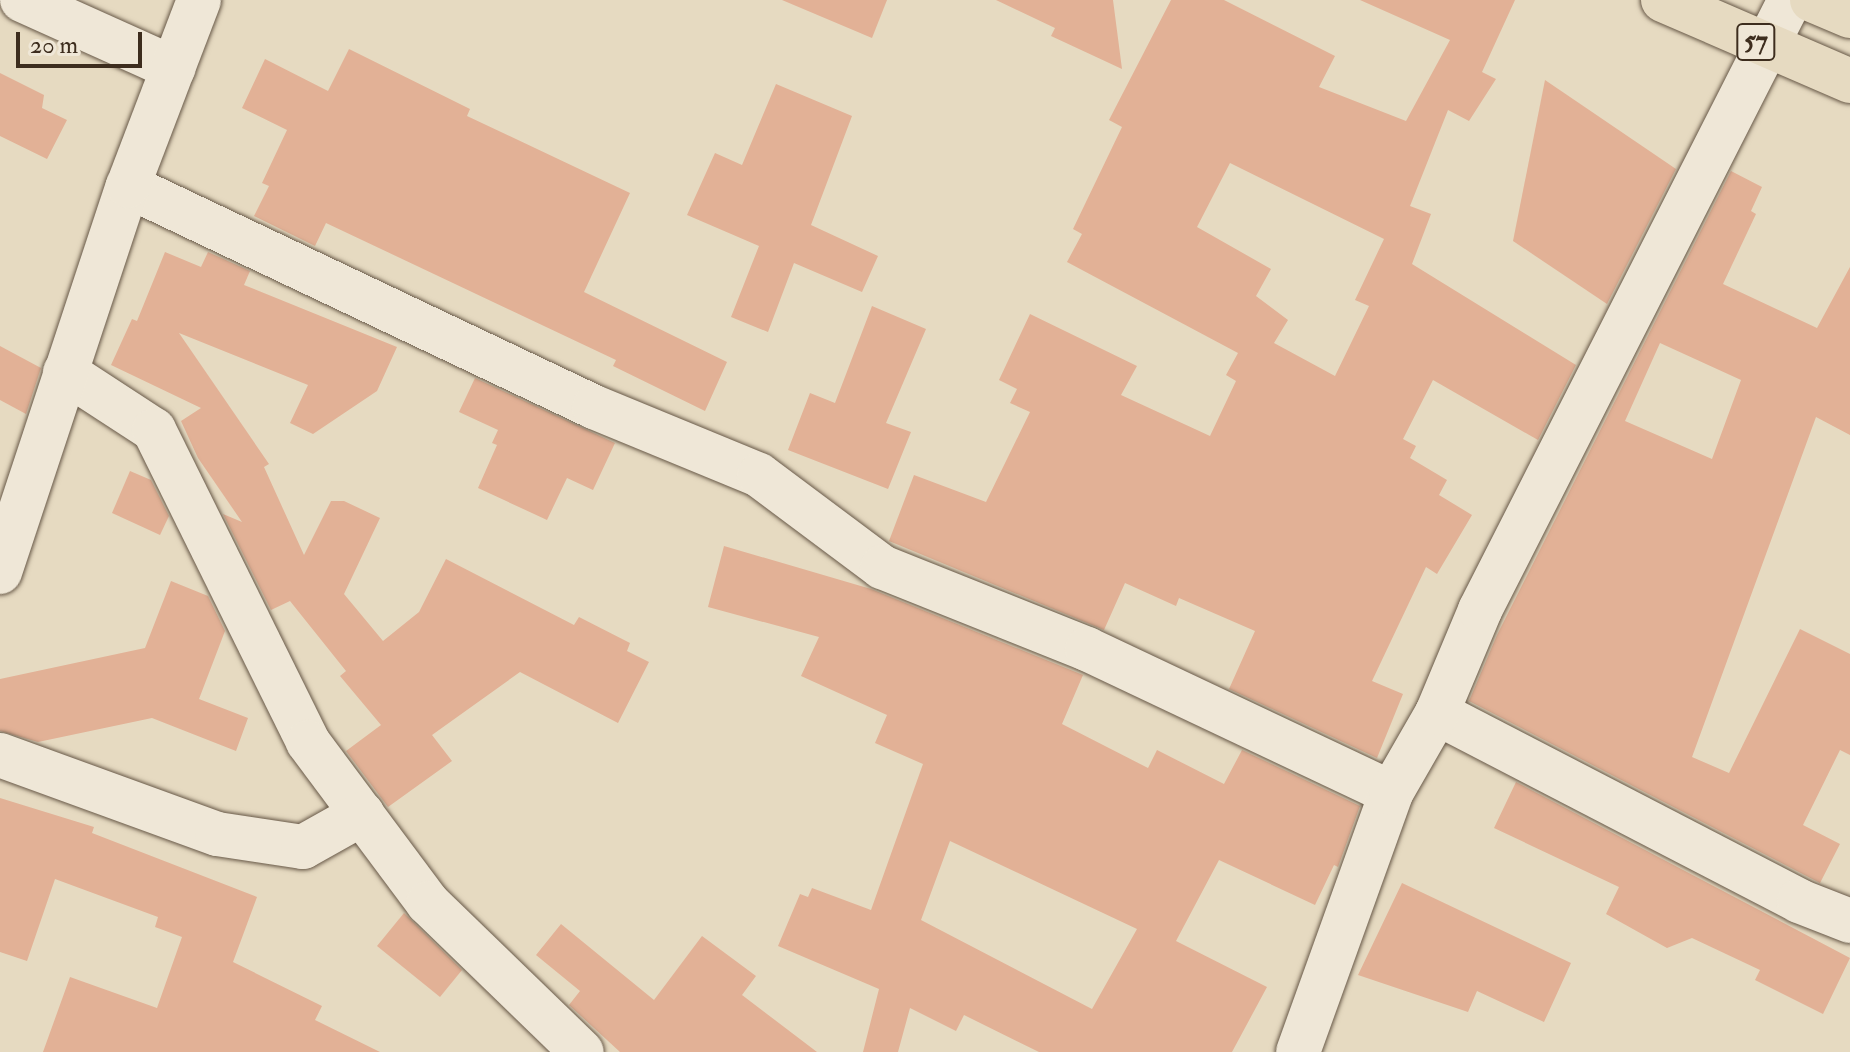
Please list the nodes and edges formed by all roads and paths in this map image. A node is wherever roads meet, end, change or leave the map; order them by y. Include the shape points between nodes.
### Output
1 (22, 0) edge
2 (199, 0) edge
3 (1663, 0) edge
4 (1790, 0) edge
5 (1812, 0) edge
6 (1850, 16) edge
7 (1763, 45) junction
8 (173, 68) junction
9 (1850, 81) edge
10 (128, 186) junction
11 (65, 372) junction
12 (0, 572) edge
13 (1437, 713) junction
14 (0, 755) edge
15 (1391, 793) junction
16 (362, 814) junction
17 (1850, 921) edge
18 (582, 1052) edge
19 (1298, 1052) edge

1 - 8 street
2 - 8 street
3 - 7 highway, 57
4 - 7 street
5 - 6 highway
7 - 9 highway, 57
7 - 13 street via 1480,610
8 - 10 street
10 - 11 street
10 - 15 street via 594,407 759,475 882,567 1087,649
11 - 12 street
11 - 16 street via 154,430 308,742
13 - 15 street
13 - 17 street via 1799,901
14 - 16 street via 217,834 303,847
15 - 19 street
16 - 18 street via 428,903

